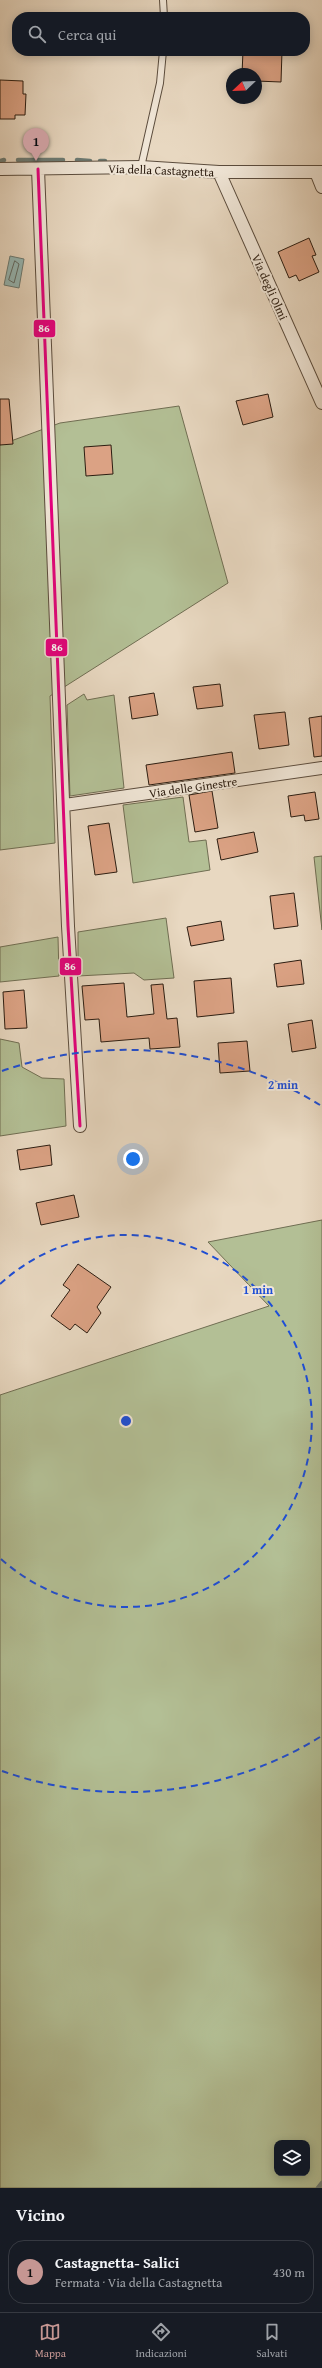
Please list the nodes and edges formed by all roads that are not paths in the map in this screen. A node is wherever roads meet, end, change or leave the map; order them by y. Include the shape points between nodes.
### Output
1 (163, 0) edge
2 (164, 12) edge
3 (163, 56) edge
4 (141, 167) junction
5 (0, 169) edge
6 (38, 169) junction
7 (219, 172) junction
8 (319, 172) edge
9 (322, 187) edge
10 (322, 403) edge
11 (322, 768) edge
12 (65, 805) junction
13 (80, 1126) dead end

1 - 2 lane
3 - 4 lane via 160,83
4 - 6 street, Via della Castagnetta
4 - 7 street, Via della Castagnetta
5 - 6 street, Via della Castagnetta
6 - 12 street
7 - 8 street, Via della Castagnetta
7 - 10 street, Via degli Olmi
8 - 9 street
11 - 12 street, Via delle Ginestre
12 - 13 street via 68,926

